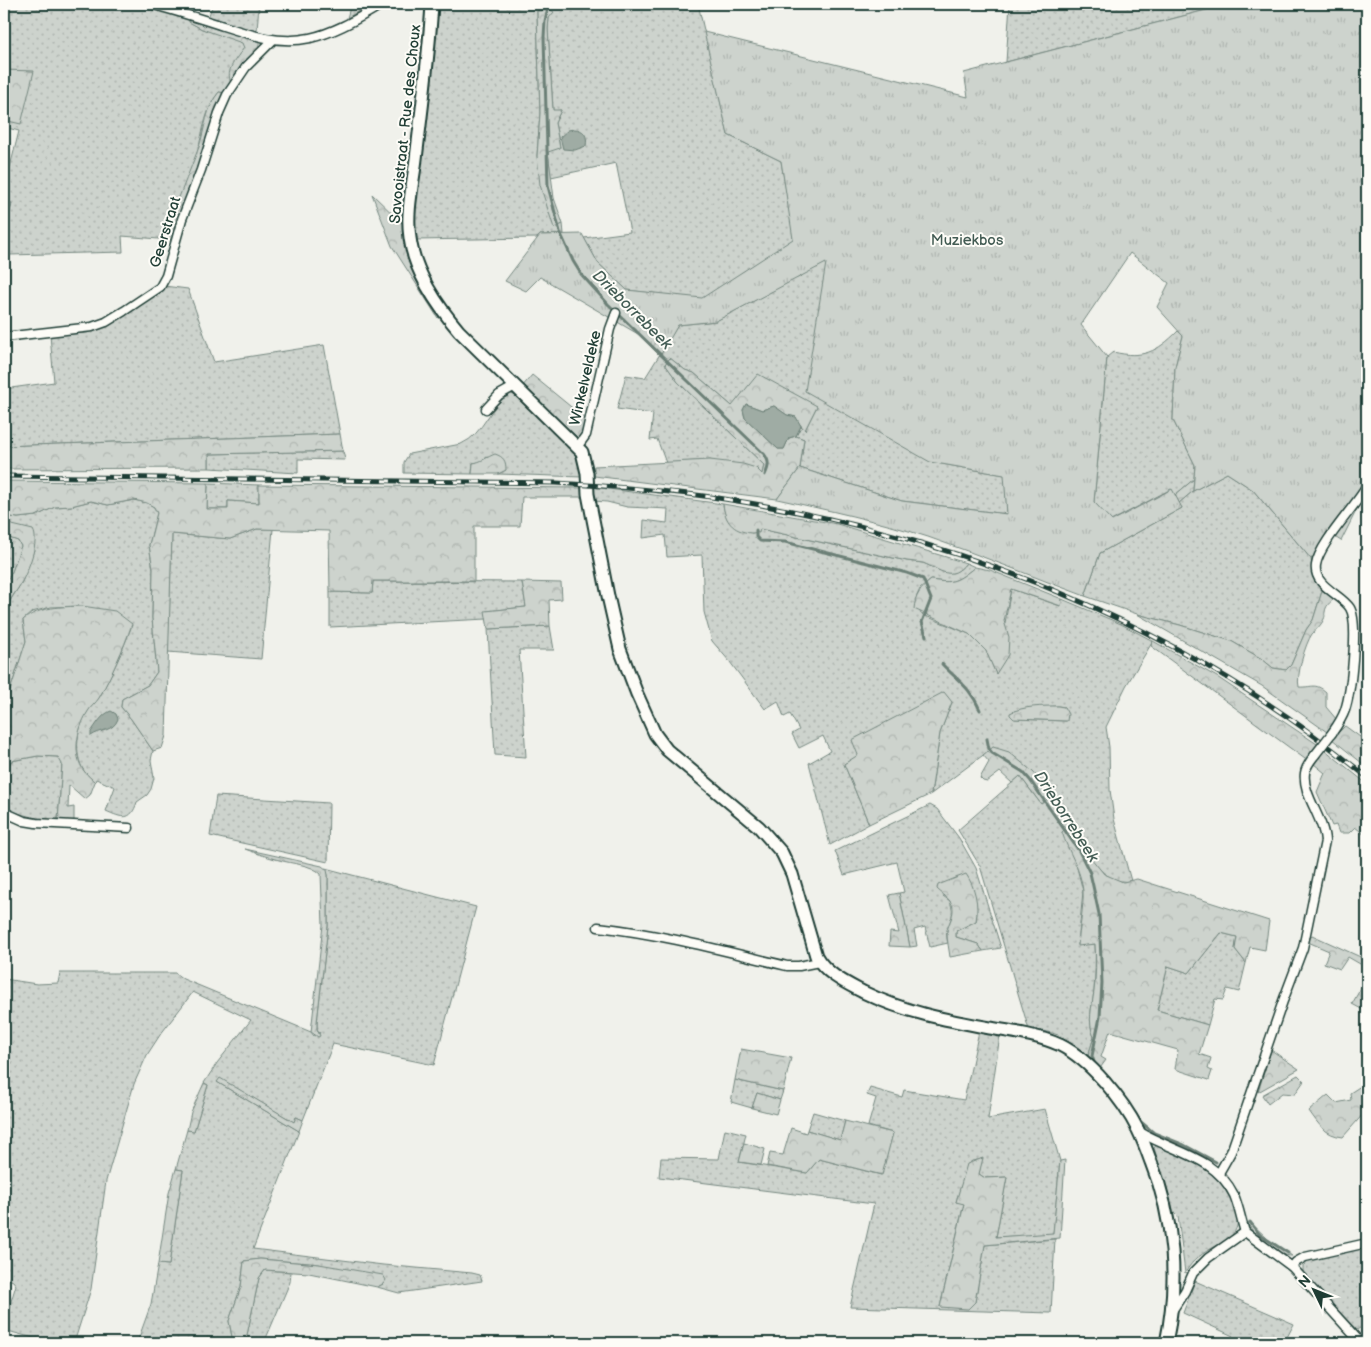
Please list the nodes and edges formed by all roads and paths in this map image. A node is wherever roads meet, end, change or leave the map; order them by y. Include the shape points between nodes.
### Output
1 (150, 4) edge
2 (383, 4) edge
3 (432, 4) edge
4 (273, 40) junction
5 (616, 313) dead end
6 (4, 337) edge
7 (515, 386) junction
8 (486, 409) dead end
9 (578, 446) junction
10 (1367, 486) edge
11 (4, 812) edge
12 (128, 828) dead end
13 (598, 927) dead end
14 (819, 962) junction
15 (1139, 1131) junction
16 (1219, 1173) junction
17 (1246, 1232) junction
18 (1367, 1243) edge
19 (1292, 1267) junction
20 (1171, 1312) junction
21 (1166, 1343) edge
22 (1361, 1343) edge

1 - 4 street
2 - 4 street via 346,25 321,34 298,40
3 - 7 main road, Savooistraat - Rue des Choux via 410,208 410,238 425,282 446,317
4 - 6 street, Geerstraat via 246,67 227,95 160,287 106,322 92,327
5 - 9 street, Winkelveldeke via 586,435
7 - 8 street via 499,395
7 - 9 main road, Savooistraat - Rue des Choux
9 - 14 main road, Savooistraat - Rue des Choux via 585,457 588,494 616,635 654,734 667,750 759,827 782,853 792,874
10 - 16 street, bridge via 1321,550 1316,565 1318,578 1346,603 1353,615 1354,640 1349,691 1342,719 1305,773 1325,841 1303,948 1231,1152
11 - 12 street via 36,823
13 - 14 street via 686,941 787,966
14 - 15 main road via 851,986 909,1010 1058,1044 1104,1082
15 - 16 street via 1199,1159
15 - 20 main road via 1168,1214 1174,1281
16 - 17 street via 1233,1194
17 - 19 street
17 - 20 street via 1208,1258 1193,1273
18 - 19 street via 1305,1257
19 - 22 street
20 - 21 main road

